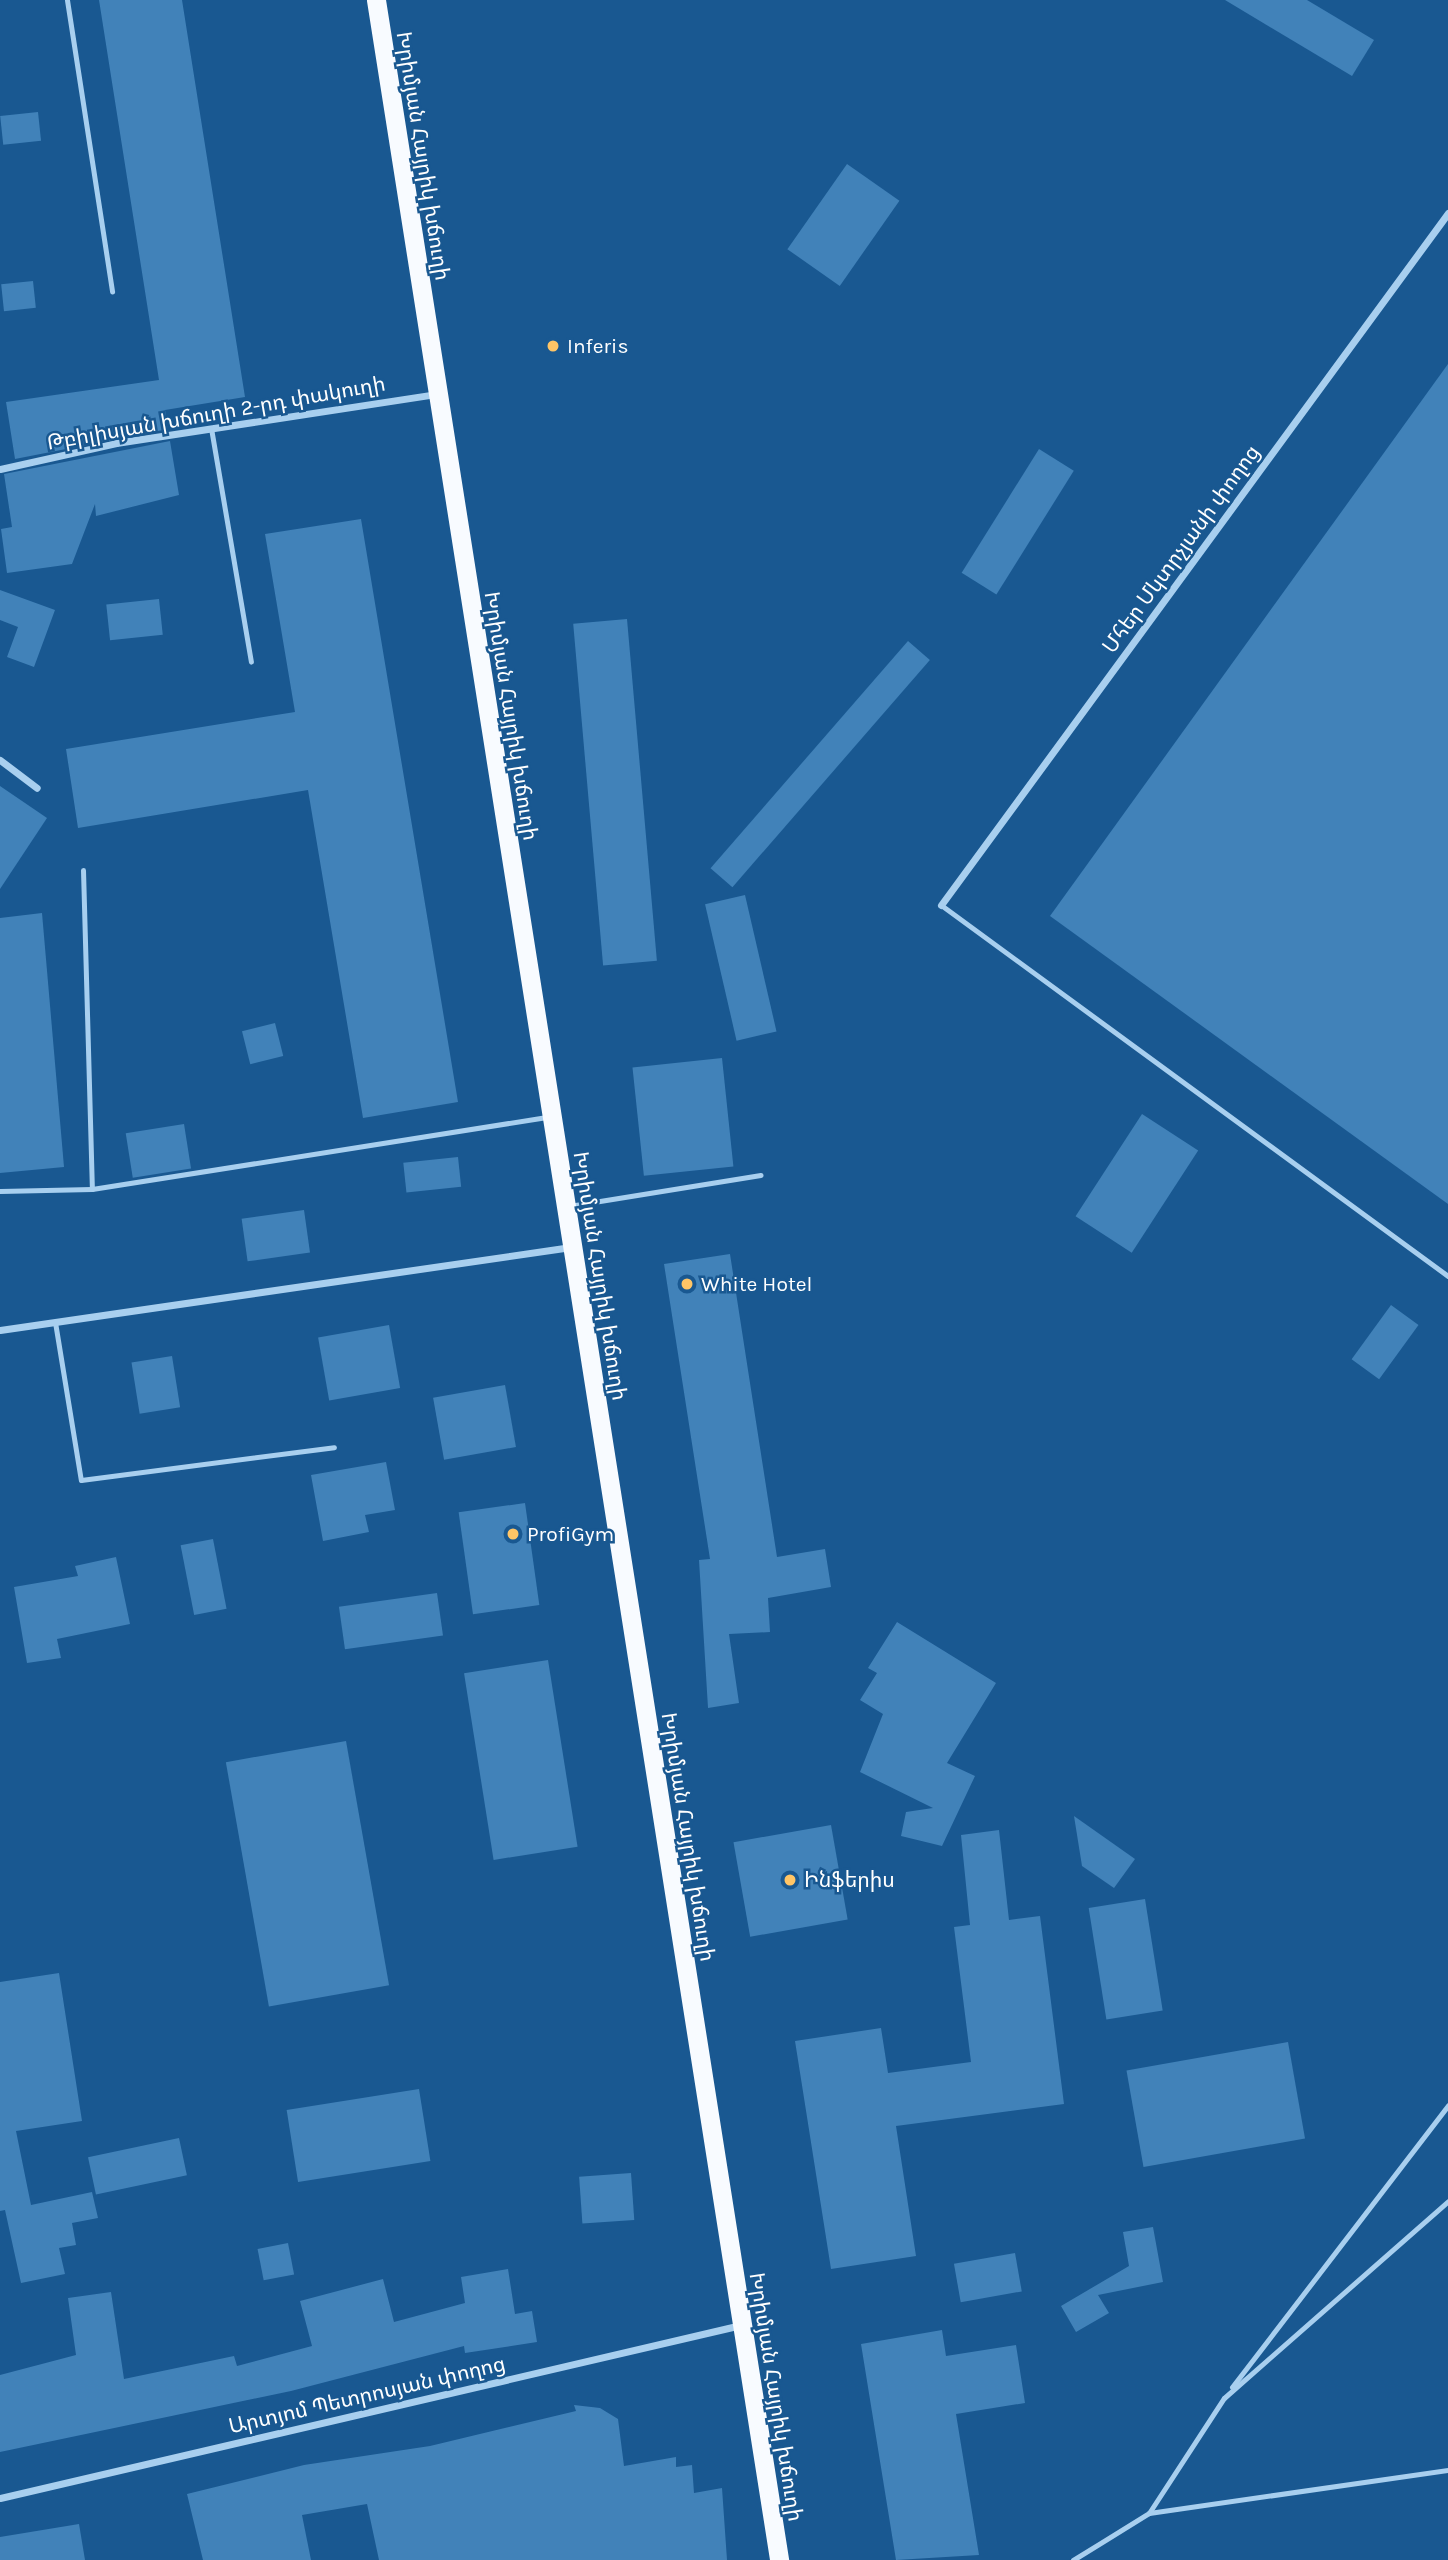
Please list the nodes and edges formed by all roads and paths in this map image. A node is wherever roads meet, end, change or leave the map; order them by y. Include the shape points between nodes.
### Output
1 (67, 0) edge
2 (376, 0) edge
3 (1448, 213) edge
4 (112, 292) dead end
5 (437, 394) junction
6 (211, 428) junction
7 (0, 469) edge
8 (251, 662) dead end
9 (0, 760) edge
10 (37, 789) dead end
11 (83, 870) dead end
12 (941, 905) joint
13 (552, 1117) junction
14 (761, 1175) dead end
15 (92, 1189) junction
16 (0, 1191) edge
17 (565, 1206) junction
18 (572, 1247) junction
19 (1448, 1276) edge
20 (55, 1322) junction
21 (0, 1330) edge
22 (334, 1447) dead end
23 (1448, 2105) edge
24 (1448, 2201) edge
25 (742, 2325) junction
26 (1224, 2398) junction
27 (1448, 2470) edge
28 (0, 2498) edge
29 (1149, 2513) junction
30 (779, 2560) edge
31 (1073, 2560) edge

1 - 4 lane
2 - 5 highway, Խրիմյան Հայրիկ խճուղի
3 - 12 street, Մհեր Մկտրչյանի փողոց
5 - 6 street, Թբիլիսյան խճուղի 2-րդ փակուղի
5 - 13 highway, Խրիմյան Հայրիկ խճուղի
6 - 7 street, Թբիլիսյան խճուղի 2-րդ փակուղի
6 - 8 lane
9 - 10 street
11 - 15 lane
12 - 19 lane
13 - 15 lane
13 - 17 highway, Խրիմյան Հայրիկ խճուղի
14 - 17 lane
15 - 16 lane
17 - 18 highway, Խրիմյան Հայրիկ խճուղի
18 - 20 street
18 - 25 highway, Խրիմյան Հայրիկ խճուղի
20 - 21 street
20 - 22 lane via 81,1480
23 - 26 lane
24 - 26 lane
25 - 28 street, Արտյոմ Պետրոսյան փողոց
25 - 30 highway, Խրիմյան Հայրիկ խճուղի
26 - 29 lane
27 - 29 lane
29 - 31 lane

